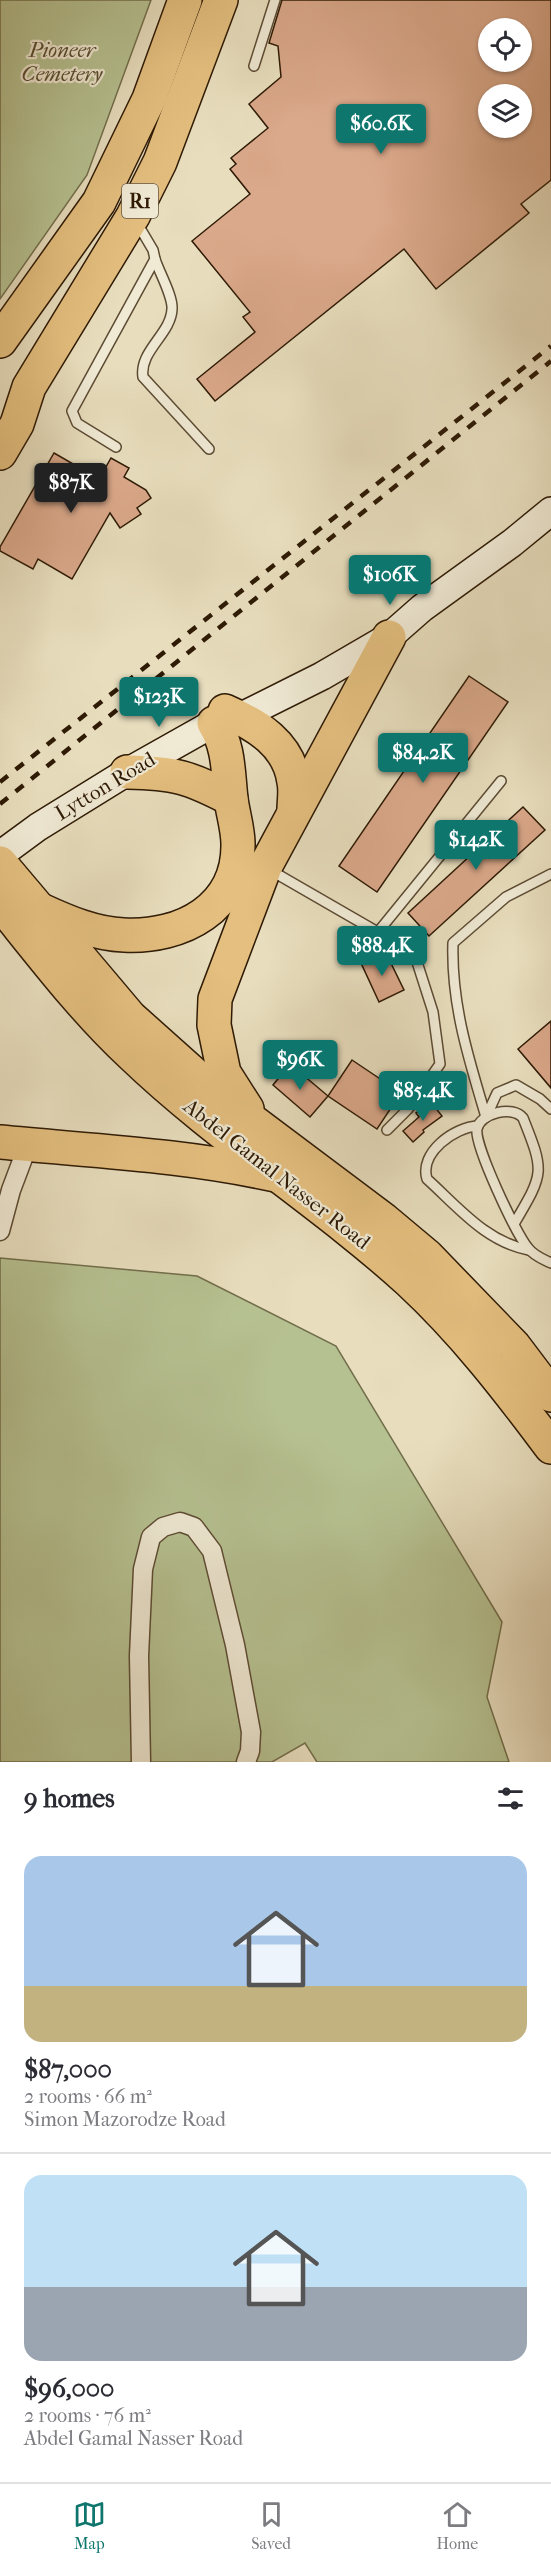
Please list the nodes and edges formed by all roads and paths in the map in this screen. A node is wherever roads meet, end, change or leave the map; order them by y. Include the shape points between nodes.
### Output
1 (185, 0) edge
2 (221, 0) edge
3 (275, 0) edge
4 (254, 66) dead end
5 (116, 209) junction
6 (155, 259) junction
7 (0, 341) edge
8 (29, 387) junction
9 (0, 421) edge
10 (116, 447) dead end
11 (208, 449) dead end
12 (0, 453) edge
13 (551, 511) edge
14 (422, 608) junction
15 (389, 637) junction
16 (226, 717) junction
17 (127, 772) junction
18 (501, 781) dead end
19 (231, 799) junction
20 (294, 810) junction
21 (266, 867) junction
22 (551, 874) edge
23 (4, 876) edge
24 (37, 908) junction
25 (378, 932) junction
26 (551, 1109) edge
27 (486, 1117) junction
28 (478, 1126) junction
29 (258, 1127) junction
30 (387, 1130) dead end
31 (14, 1144) edge
32 (279, 1176) junction
33 (514, 1224) junction
34 (0, 1231) edge
35 (529, 1250) junction
36 (551, 1263) edge
37 (551, 1395) edge
38 (551, 1447) edge
39 (141, 1762) edge
40 (246, 1762) edge

1 - 5 highway, R1 via 149,99
2 - 5 highway, R1 via 160,162
3 - 4 lane
5 - 6 lane via 153,250
5 - 7 highway, R1
5 - 8 highway, R1
6 - 10 lane via 72,411 77,423
6 - 11 lane via 172,308 142,366 143,377
8 - 9 main road, R1
8 - 12 highway via 17,424
13 - 14 main road, Lytton Road
14 - 15 main road, Lytton Road
14 - 16 main road, Lytton Road via 241,698
15 - 16 main road, Lytton Road via 322,676
15 - 20 highway
16 - 17 main road, Lytton Road
16 - 19 highway
16 - 20 highway via 265,732 283,753 294,782
17 - 19 highway via 185,777
17 - 23 main road, Lytton Road via 38,827
18 - 25 lane
19 - 24 highway via 238,845 231,882 221,899 194,922 175,929 123,935 75,925
20 - 21 highway
21 - 25 lane
21 - 29 highway via 218,988 214,1025 224,1073
22 - 27 lane via 506,897 453,943 457,1011
23 - 24 highway, Abdel Gamal Nasser Road
23 - 32 highway, Abdel Gamal Nasser Road via 87,1010 173,1092
24 - 29 highway, Abdel Gamal Nasser Road via 130,1017
25 - 30 lane via 400,945 417,962 433,1012 440,1064 408,1109
26 - 27 lane via 516,1085 497,1093
27 - 28 lane
27 - 33 lane via 510,1111 519,1113 537,1152 536,1186
28 - 33 lane via 479,1146
28 - 35 lane via 451,1134 426,1161 428,1179 489,1234 511,1247
29 - 37 highway, Abdel Gamal Nasser Road via 427,1256 507,1339
31 - 32 highway via 237,1166
31 - 34 street via 11,1190
32 - 38 highway, Abdel Gamal Nasser Road via 369,1246 450,1321 488,1363
33 - 35 lane
35 - 36 lane
39 - 40 street via 139,1656 143,1569 151,1537 163,1527 180,1522 194,1527 205,1539 220,1577 251,1732

